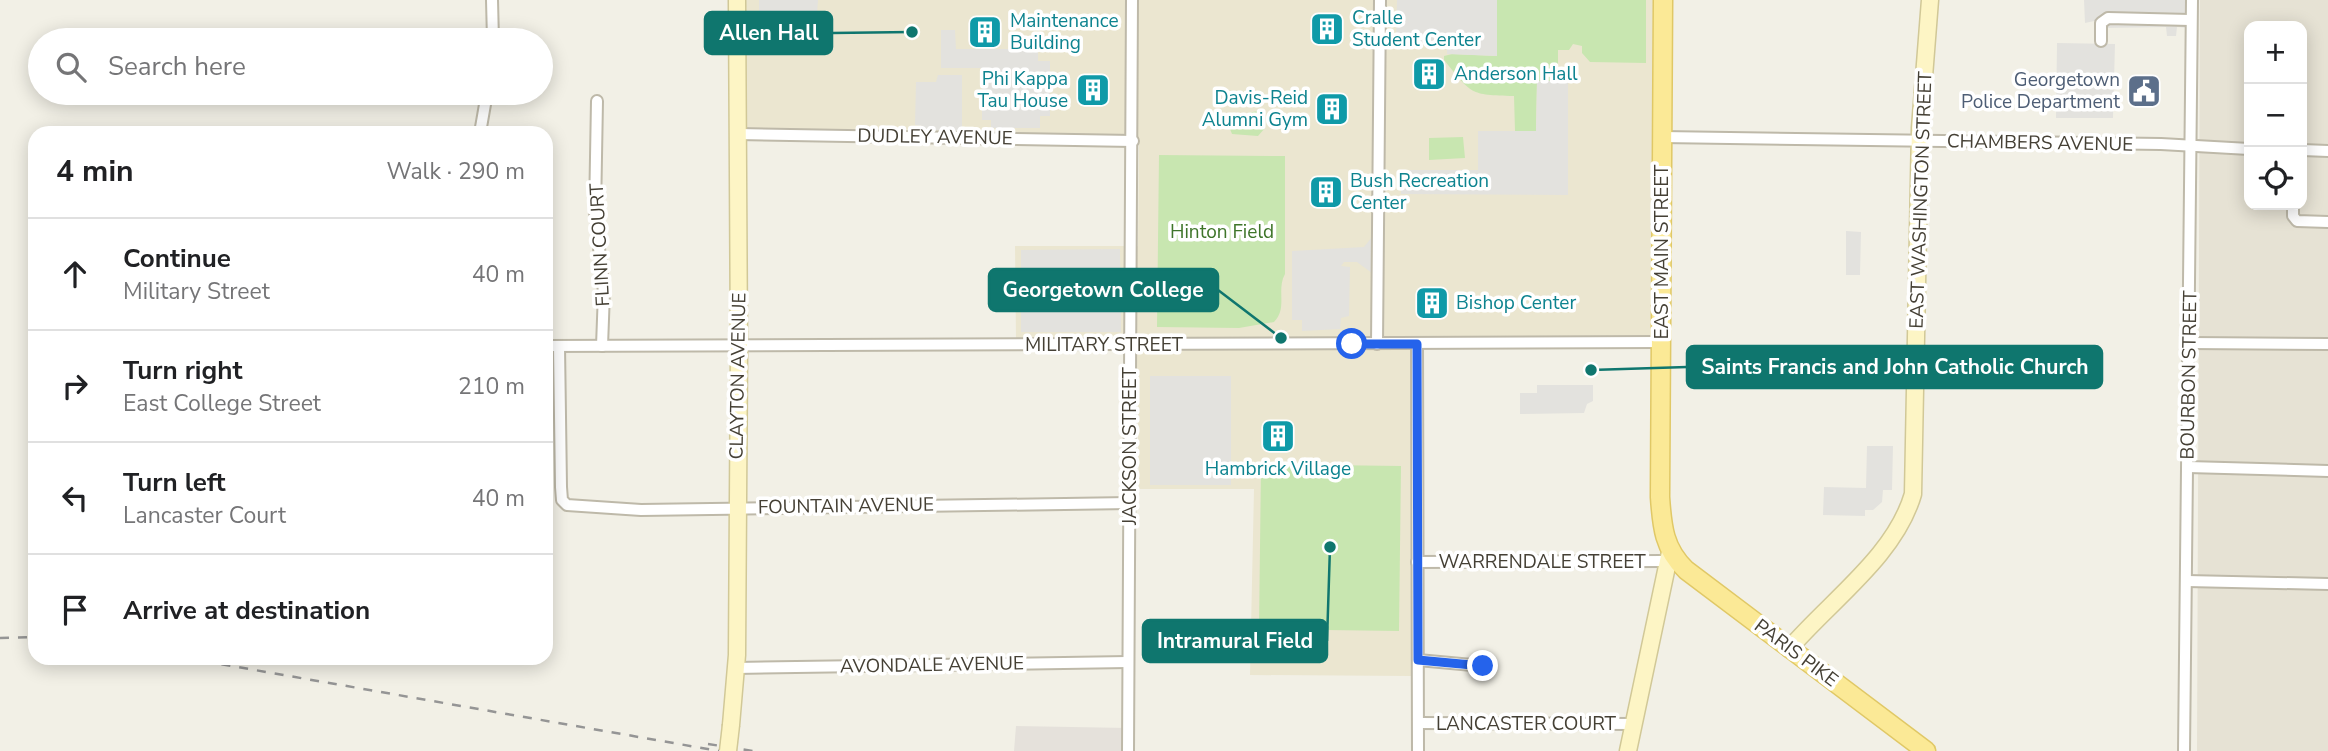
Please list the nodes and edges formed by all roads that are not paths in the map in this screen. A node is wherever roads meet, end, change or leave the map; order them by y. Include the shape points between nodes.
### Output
1 (492, 0) edge
2 (737, 0) edge
3 (1132, 0) edge
4 (1380, 0) edge
5 (1663, 0) edge
6 (1930, 0) edge
7 (2192, 0) edge
8 (2190, 20) junction
9 (493, 28) edge
10 (2101, 41) dead end
11 (597, 101) dead end
12 (485, 105) edge
13 (481, 126) edge
14 (738, 134) junction
15 (1662, 137) junction
16 (1133, 141) junction
17 (1919, 141) junction
18 (2189, 147) junction
19 (2244, 149) edge
20 (2307, 150) edge
21 (2328, 151) edge
22 (2292, 210) edge
23 (2328, 222) edge
24 (1662, 342) junction
25 (2190, 343) junction
26 (1377, 344) junction
27 (1417, 344) junction
28 (2328, 344) edge
29 (1131, 345) junction
30 (553, 346) edge
31 (559, 346) junction
32 (602, 346) junction
33 (739, 348) junction
34 (2188, 467) junction
35 (2328, 471) edge
36 (1130, 503) junction
37 (736, 507) junction
38 (1668, 556) junction
39 (1417, 562) junction
40 (2187, 582) junction
41 (2328, 584) edge
42 (1789, 649) junction
43 (1418, 660) junction
44 (1128, 662) junction
45 (1483, 666) dead end
46 (736, 668) junction
47 (1418, 723) junction
48 (1633, 724) junction
49 (727, 751) edge
50 (1128, 751) edge
51 (1418, 751) edge
52 (1628, 751) edge
53 (1926, 751) edge
54 (2184, 751) edge

1 - 9 street
2 - 14 street, CLAYTON AVENUE
3 - 16 street, JACKSON STREET
4 - 26 street
5 - 15 main road, EAST MAIN STREET
6 - 17 street, EAST WASHINGTON STREET
7 - 8 street, BOURBON STREET
8 - 10 street via 2108,18 2101,23
8 - 18 street, BOURBON STREET
11 - 32 street, FLINN COURT via 595,213 604,292
12 - 13 street
14 - 16 street, DUDLEY AVENUE
14 - 33 street, CLAYTON AVENUE
15 - 17 street, CHAMBERS AVENUE
15 - 24 main road, EAST MAIN STREET
16 - 29 street, JACKSON STREET
17 - 18 street, CHAMBERS AVENUE
17 - 42 street, EAST WASHINGTON STREET via 1913,494 1889,545
18 - 19 street, CHAMBERS AVENUE
18 - 25 street, BOURBON STREET
20 - 21 street
22 - 23 street via 2297,221
24 - 27 street, MILITARY STREET
24 - 38 main road, EAST MAIN STREET via 1661,497
25 - 28 street
25 - 34 street, BOURBON STREET
26 - 27 street, MILITARY STREET
26 - 29 street, MILITARY STREET
27 - 39 street
29 - 33 street, MILITARY STREET
29 - 36 street, JACKSON STREET
30 - 31 street, MILITARY STREET
31 - 32 street, MILITARY STREET
31 - 37 street, FOUNTAIN AVENUE via 564,502 641,510
32 - 33 street, MILITARY STREET
33 - 37 street, CLAYTON AVENUE
34 - 35 street
34 - 40 street, BOURBON STREET
36 - 37 street, FOUNTAIN AVENUE
36 - 44 street, JACKSON STREET
37 - 46 street, CLAYTON AVENUE
38 - 39 street, WARRENDALE STREET
38 - 42 main road, PARIS PIKE
38 - 48 street, EAST MAIN STREET
39 - 43 street
40 - 41 street
40 - 54 street, BOURBON STREET
42 - 53 main road, PARIS PIKE
43 - 45 street
43 - 47 street
44 - 46 street, AVONDALE AVENUE
44 - 50 street, JACKSON STREET
46 - 49 street, CLAYTON AVENUE, bridge
47 - 48 street, LANCASTER COURT
47 - 51 street
48 - 52 street, EAST MAIN STREET

